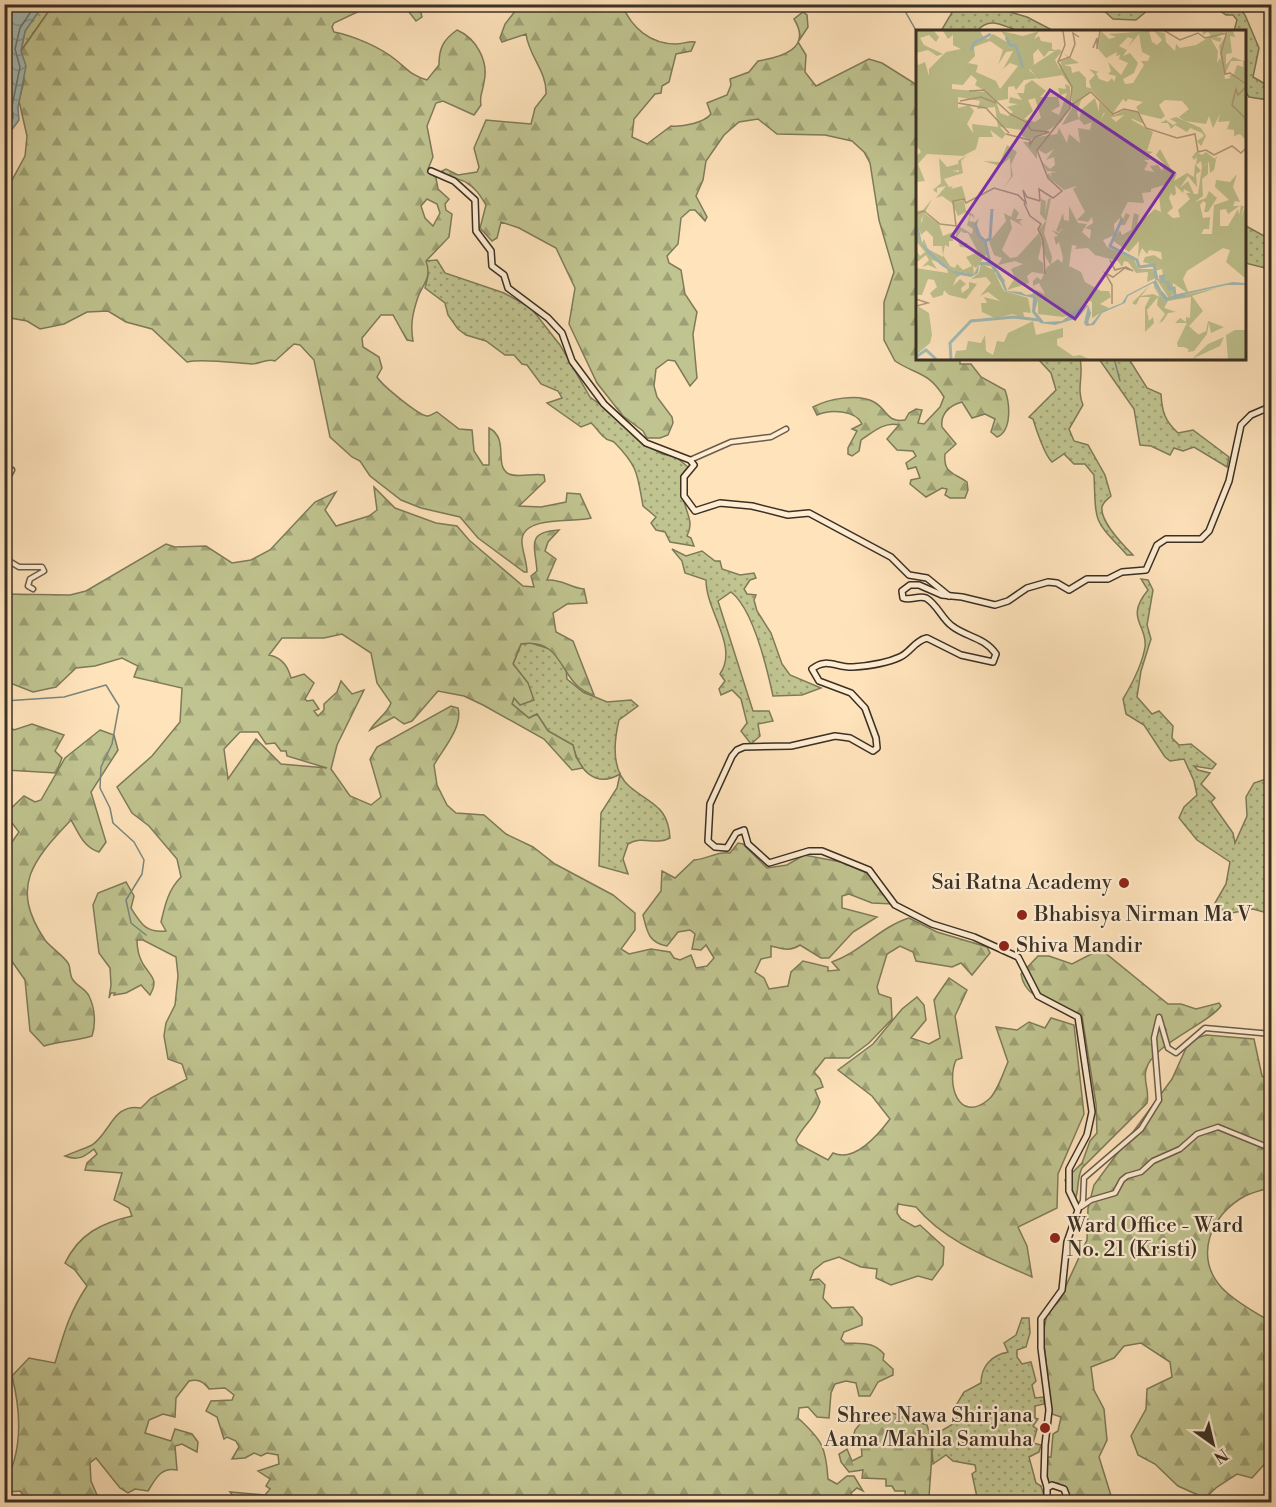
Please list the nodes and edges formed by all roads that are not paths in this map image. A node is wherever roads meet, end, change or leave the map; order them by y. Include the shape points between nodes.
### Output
1 (431, 171) dead end
2 (1272, 406) edge
3 (786, 429) dead end
4 (690, 460) junction
5 (4, 469) edge
6 (4, 485) edge
7 (4, 558) edge
8 (33, 589) dead end
9 (950, 597) junction
10 (1272, 1035) edge
11 (1272, 1149) edge
12 (1079, 1208) junction
13 (1047, 1487) junction
14 (1047, 1503) edge
15 (1069, 1503) edge

1 - 4 street via 454,181 475,200 476,231 491,251 492,266 504,275 508,288 549,318 562,333 572,361 604,404 646,443
2 - 9 street via 1251,415 1241,425 1229,481 1209,531 1201,539 1166,538 1155,548 1146,570 1122,572 1108,579 1087,579 1071,590 1048,582 995,605
3 - 4 street via 771,437 731,442
4 - 9 street via 694,465 684,477 684,496 695,511 720,503 788,515 809,513 891,557 909,575 927,578
5 - 6 street via 12,470
7 - 8 street via 19,567 42,567 44,571 30,579 28,586
9 - 12 street via 915,585 901,594 907,600 929,600 952,627 990,646 996,654 993,662 961,655 927,638 898,658 853,667 826,663 812,669 819,681 851,693 865,708 877,748 873,751 850,738 835,736 791,746 737,750 710,804 708,841 715,847 727,848 736,833 744,830 747,844 769,863 808,851 822,851 869,870 895,905 932,924 1018,957 1038,996 1078,1017 1092,1112 1088,1136 1069,1169 1069,1191
10 - 12 street via 1206,1028 1176,1053 1168,1048 1159,1017 1155,1038 1159,1100 1141,1129 1084,1178
11 - 12 street via 1221,1127 1200,1133 1180,1149 1122,1180 1115,1192
12 - 13 street via 1067,1242 1062,1290 1041,1319 1049,1410 1044,1477
13 - 14 street
13 - 15 street via 1064,1489

